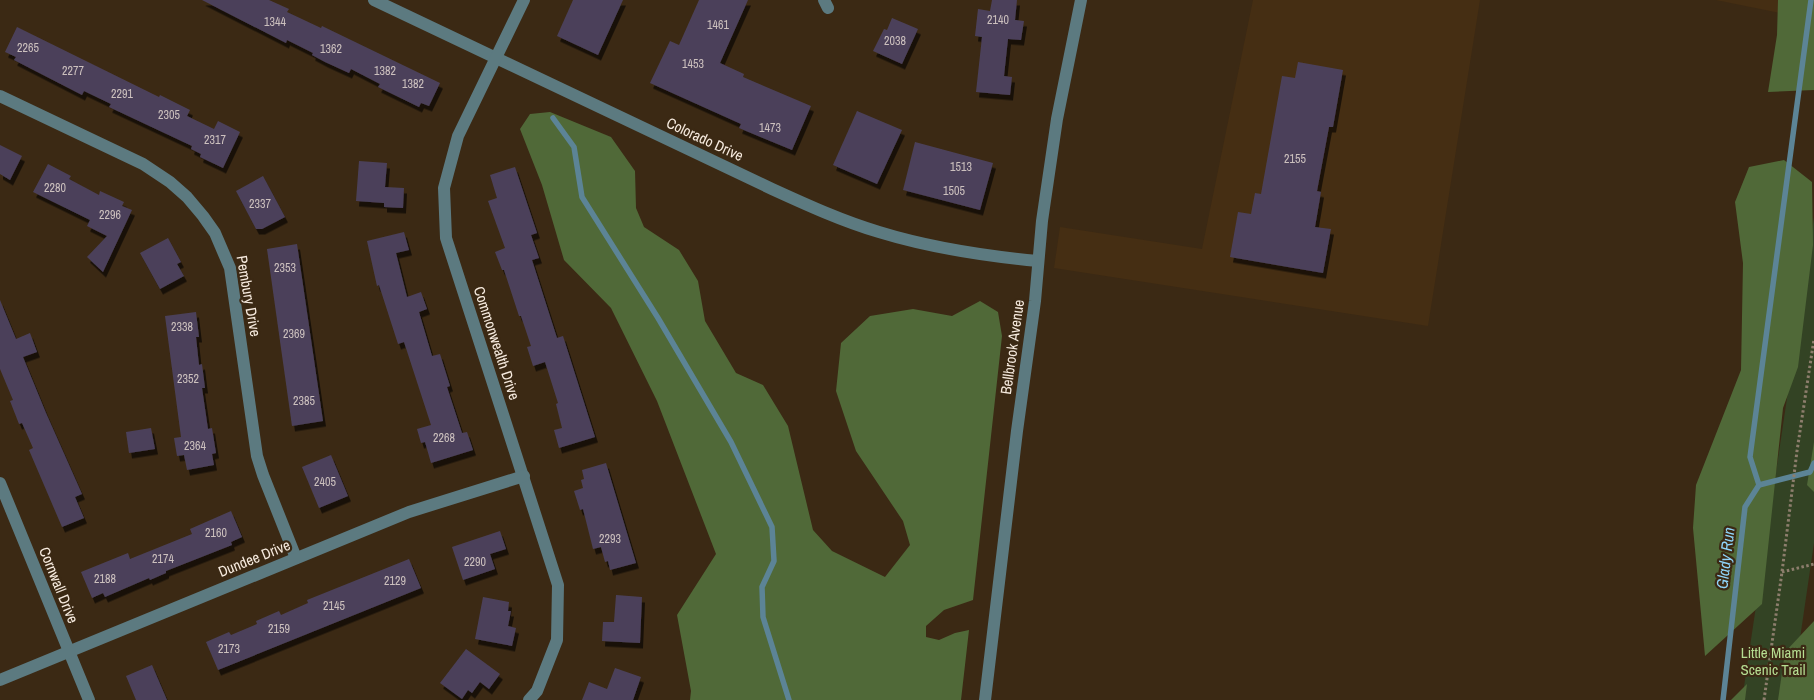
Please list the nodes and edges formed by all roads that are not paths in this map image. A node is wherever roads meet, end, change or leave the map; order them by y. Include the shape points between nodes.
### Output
1 (374, 0) edge
2 (524, 0) edge
3 (1081, 0) edge
4 (495, 58) junction
5 (0, 96) edge
6 (1038, 261) junction
7 (524, 476) junction
8 (0, 483) edge
9 (296, 558) junction
10 (68, 651) junction
11 (0, 680) edge
12 (88, 700) edge
13 (529, 700) edge
14 (985, 700) edge

1 - 4 street, Colorado Drive
2 - 4 street, Commonwealth Drive
3 - 6 street, Bellbrook Avenue via 1057,119
4 - 6 street, Colorado Drive via 838,218 927,245
4 - 7 street, Commonwealth Drive via 458,136 446,180 446,238
5 - 9 street, Pembury Drive via 143,164 187,197 215,233 230,268 257,456
6 - 14 street, Bellbrook Avenue
7 - 9 street, Dundee Drive via 409,512
7 - 13 street, Commonwealth Drive via 558,585 556,640 537,691
8 - 10 street, Cornwall Drive
9 - 10 street, Dundee Drive
10 - 11 street, Dundee Drive
10 - 12 street, Cornwall Drive

